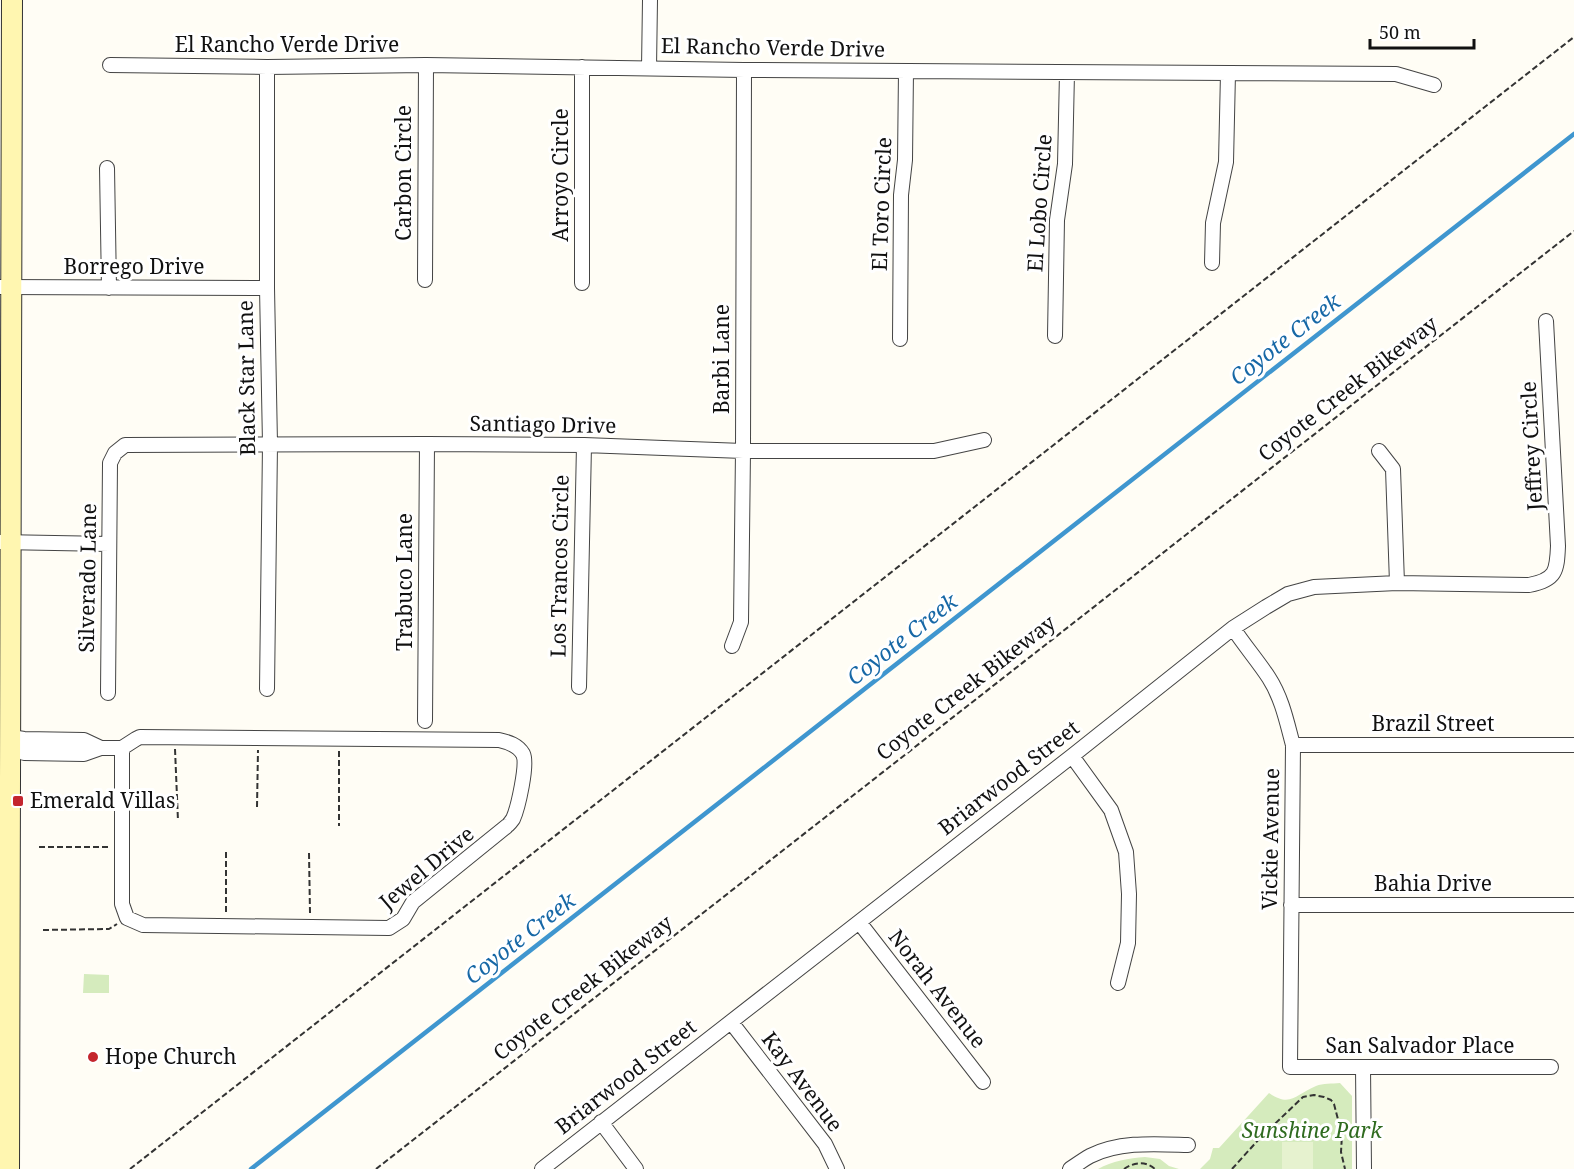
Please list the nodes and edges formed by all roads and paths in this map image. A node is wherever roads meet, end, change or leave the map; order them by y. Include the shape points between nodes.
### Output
1 (12, 0) edge
2 (650, 0) edge
3 (1574, 37) edge
4 (6, 64) edge
5 (110, 65) dead end
6 (426, 65) junction
7 (267, 67) junction
8 (582, 67) junction
9 (649, 68) junction
10 (744, 70) junction
11 (906, 71) junction
12 (1067, 73) junction
13 (1228, 73) junction
14 (1434, 86) dead end
15 (107, 168) dead end
16 (1574, 231) edge
17 (1212, 263) dead end
18 (425, 280) dead end
19 (582, 283) dead end
20 (6, 287) edge
21 (109, 288) junction
22 (267, 288) junction
23 (1546, 321) dead end
24 (1055, 336) dead end
25 (900, 339) dead end
26 (984, 440) dead end
27 (270, 444) junction
28 (428, 444) junction
29 (584, 446) junction
30 (743, 451) junction
31 (1378, 451) dead end
32 (110, 463) joint
33 (6, 542) edge
34 (109, 544) junction
35 (1556, 569) joint
36 (1397, 583) junction
37 (1233, 628) junction
38 (732, 646) dead end
39 (579, 687) dead end
40 (267, 688) dead end
41 (108, 693) dead end
42 (425, 721) dead end
43 (11, 737) junction
44 (174, 737) junction
45 (258, 737) junction
46 (339, 738) junction
47 (1293, 745) junction
48 (1574, 745) edge
49 (122, 748) junction
50 (1072, 756) junction
51 (257, 807) dead end
52 (178, 821) dead end
53 (339, 826) dead end
54 (39, 847) dead end
55 (122, 847) junction
56 (226, 852) dead end
57 (309, 853) dead end
58 (1291, 905) junction
59 (1574, 905) edge
60 (127, 918) junction
61 (859, 922) junction
62 (225, 927) junction
63 (310, 928) junction
64 (43, 930) dead end
65 (1118, 983) dead end
66 (731, 1022) junction
67 (1290, 1067) joint
68 (1363, 1067) junction
69 (1551, 1067) dead end
70 (983, 1082) dead end
71 (601, 1122) junction
72 (1188, 1145) dead end
73 (9, 1169) edge
74 (130, 1169) edge
75 (376, 1169) edge
76 (542, 1169) edge
77 (636, 1169) edge
78 (837, 1169) edge
79 (1070, 1169) edge
80 (1124, 1169) edge
81 (1155, 1169) edge
82 (1232, 1169) edge
83 (1345, 1169) edge
84 (1364, 1169) edge

1 - 4 main road
2 - 9 street
3 - 74 path
4 - 20 main road
5 - 7 street, El Rancho Verde Drive
6 - 7 street, El Rancho Verde Drive
6 - 8 street, El Rancho Verde Drive
6 - 18 street, Carbon Circle
7 - 22 street, Black Star Lane
8 - 9 street, El Rancho Verde Drive
8 - 19 street, Arroyo Circle
9 - 10 street, El Rancho Verde Drive
10 - 11 street, El Rancho Verde Drive
10 - 30 street, Barbi Lane
11 - 12 street, El Rancho Verde Drive
11 - 25 street, El Toro Circle
12 - 13 street, El Rancho Verde Drive
12 - 24 street, El Lobo Circle via 1065,164 1057,220
13 - 14 street, El Rancho Verde Drive via 1396,74
13 - 17 street via 1226,162 1213,223
15 - 21 street
16 - 75 path, Coyote Creek Bikeway
20 - 21 street, Borrego Drive
20 - 33 main road
21 - 22 street, Borrego Drive
22 - 27 street, Black Star Lane
23 - 35 street, Jeffrey Circle
26 - 30 street, Santiago Drive via 934,451
27 - 28 street, Santiago Drive
27 - 32 street, Santiago Drive via 132,444 119,448
27 - 40 street, Black Star Lane
28 - 29 street, Santiago Drive
28 - 42 street, Trabuco Lane
29 - 30 street, Santiago Drive
29 - 39 street, Los Trancos Circle
30 - 38 street, Barbi Lane via 741,622
31 - 36 street via 1393,469
32 - 34 street, Silverado Lane
33 - 34 street
33 - 43 main road
34 - 41 street, Silverado Lane
35 - 36 street, Briarwood Street via 1545,582 1529,585
36 - 37 street, Briarwood Street via 1305,589 1288,594
37 - 47 street, Vickie Avenue via 1270,679 1284,710
37 - 50 street, Briarwood Street
43 - 49 street, Jewel Drive via 24,753 84,754 100,748
43 - 73 main road
44 - 45 street, Jewel Drive
44 - 49 street, Jewel Drive via 138,738
44 - 52 path
45 - 46 street, Jewel Drive
45 - 51 path
46 - 53 path
46 - 63 street, Jewel Drive via 499,740 513,744 523,753 525,770 513,819 413,902 397,924 389,928
47 - 48 street, Brazil Street
47 - 58 street, Vickie Avenue
49 - 55 street
50 - 61 street, Briarwood Street
50 - 65 street via 1111,810 1126,852 1128,943
54 - 55 path
55 - 60 street via 122,904
56 - 62 path
57 - 63 path
58 - 59 street, Bahia Drive
58 - 67 street, Vickie Avenue
60 - 62 street, Jewel Drive via 143,925
60 - 64 path via 109,929
61 - 66 street, Briarwood Street
61 - 70 street, Norah Avenue
62 - 63 street, Jewel Drive
66 - 71 street, Briarwood Street
66 - 78 street, Kay Avenue via 825,1144
67 - 68 street, San Salvador Place
68 - 69 street, San Salvador Place
68 - 84 street
71 - 76 street, Briarwood Street
71 - 77 street
72 - 79 street via 1113,1148
80 - 81 path via 1147,1164
82 - 83 path via 1308,1095 1334,1104

